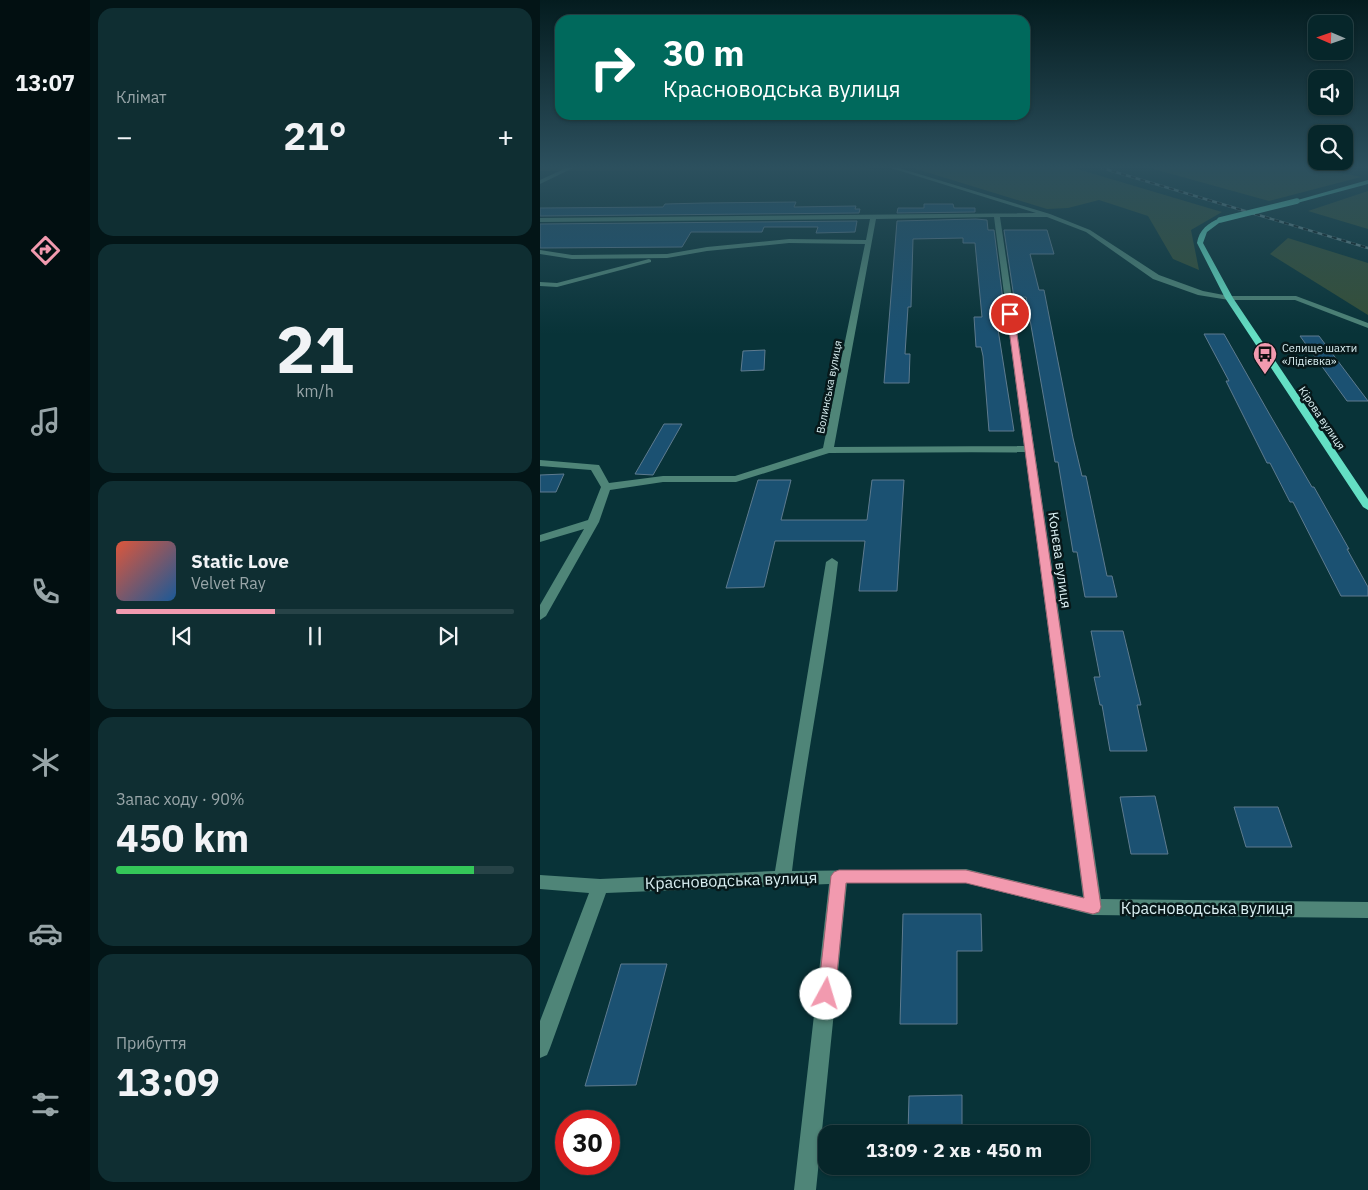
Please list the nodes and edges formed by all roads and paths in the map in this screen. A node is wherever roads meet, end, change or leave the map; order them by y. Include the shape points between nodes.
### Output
1 (872, 224) edge
2 (998, 224) edge
3 (1069, 224) edge
4 (1214, 224) edge
5 (869, 242) junction
6 (540, 252) edge
7 (667, 256) junction
8 (540, 284) edge
9 (1229, 298) junction
10 (1368, 326) edge
11 (1029, 449) junction
12 (828, 450) junction
13 (540, 463) edge
14 (606, 488) junction
15 (1368, 507) edge
16 (593, 522) junction
17 (540, 539) edge
18 (832, 562) dead end
19 (540, 616) edge
20 (839, 876) junction
21 (783, 878) junction
22 (540, 882) edge
23 (600, 886) junction
24 (1093, 907) junction
25 (1368, 910) edge
26 (540, 1048) edge
27 (805, 1190) edge

1 - 5 street, Волинська вулиця
2 - 11 street, Конєва вулиця
3 - 9 street via 1088,231 1156,277 1200,293
4 - 9 main road, Кірова вулиця, bridge via 1201,234 1200,243
5 - 7 street via 789,241 707,248
5 - 12 street, Волинська вулиця
6 - 7 street via 572,257
7 - 8 street via 556,285
9 - 10 street via 1296,298
9 - 15 main road, Кірова вулиця
11 - 12 street, Волинська вулиця
11 - 24 street, Конєва вулиця
12 - 14 street via 736,479 663,479
13 - 14 street via 595,467
14 - 16 street
16 - 17 street
16 - 19 street
18 - 21 street via 789,817
20 - 21 street, Красноводська вулиця
20 - 24 street, Красноводська вулиця via 966,876
20 - 27 street
21 - 23 street, Красноводська вулиця
22 - 23 street, Красноводська вулиця
23 - 26 street
24 - 25 street, Красноводська вулиця

